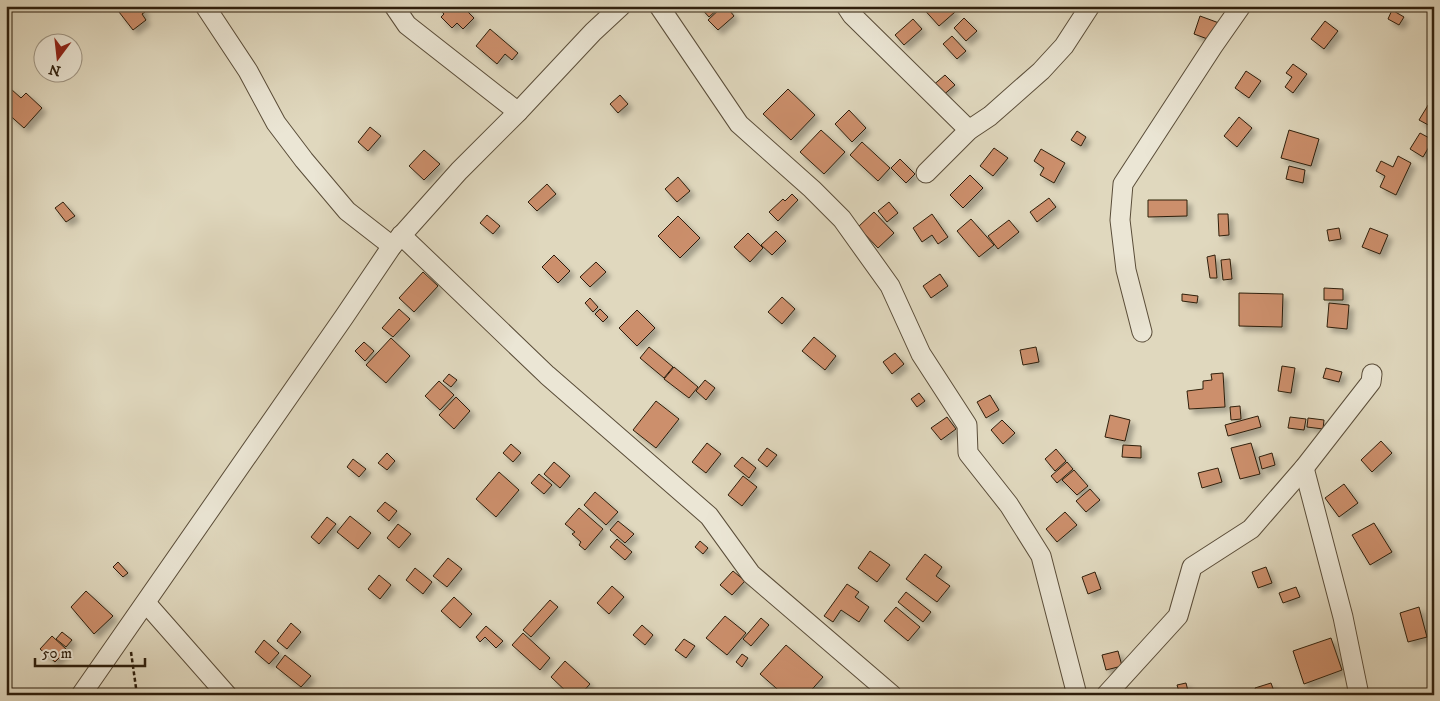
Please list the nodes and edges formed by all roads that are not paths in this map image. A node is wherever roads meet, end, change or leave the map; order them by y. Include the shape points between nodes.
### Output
1 (205, 6) edge
2 (394, 6) edge
3 (621, 6) edge
4 (659, 6) edge
5 (846, 6) edge
6 (1090, 6) edge
7 (1241, 6) edge
8 (518, 112) junction
9 (969, 130) junction
10 (926, 174) dead end
11 (396, 241) junction
12 (1142, 332) dead end
13 (1372, 374) dead end
14 (1304, 468) junction
15 (146, 603) junction
16 (82, 695) edge
17 (227, 695) edge
18 (892, 695) edge
19 (1076, 695) edge
20 (1106, 695) edge
21 (1359, 695) edge

1 - 11 street via 248,71 276,123 304,160 347,211
2 - 8 street via 407,25
3 - 8 street
4 - 19 street via 739,124 842,219 890,286 921,354 968,425 968,453 1009,505 1041,556
5 - 9 street
6 - 9 street via 1064,46 1041,70 990,116
7 - 12 street via 1123,184 1120,220 1126,270
8 - 11 street
9 - 10 street
11 - 15 street
11 - 18 street via 709,516 751,574
13 - 14 street via 1371,382
14 - 20 street via 1251,529 1192,567 1178,616
14 - 21 street via 1343,617
15 - 16 street
15 - 17 street

